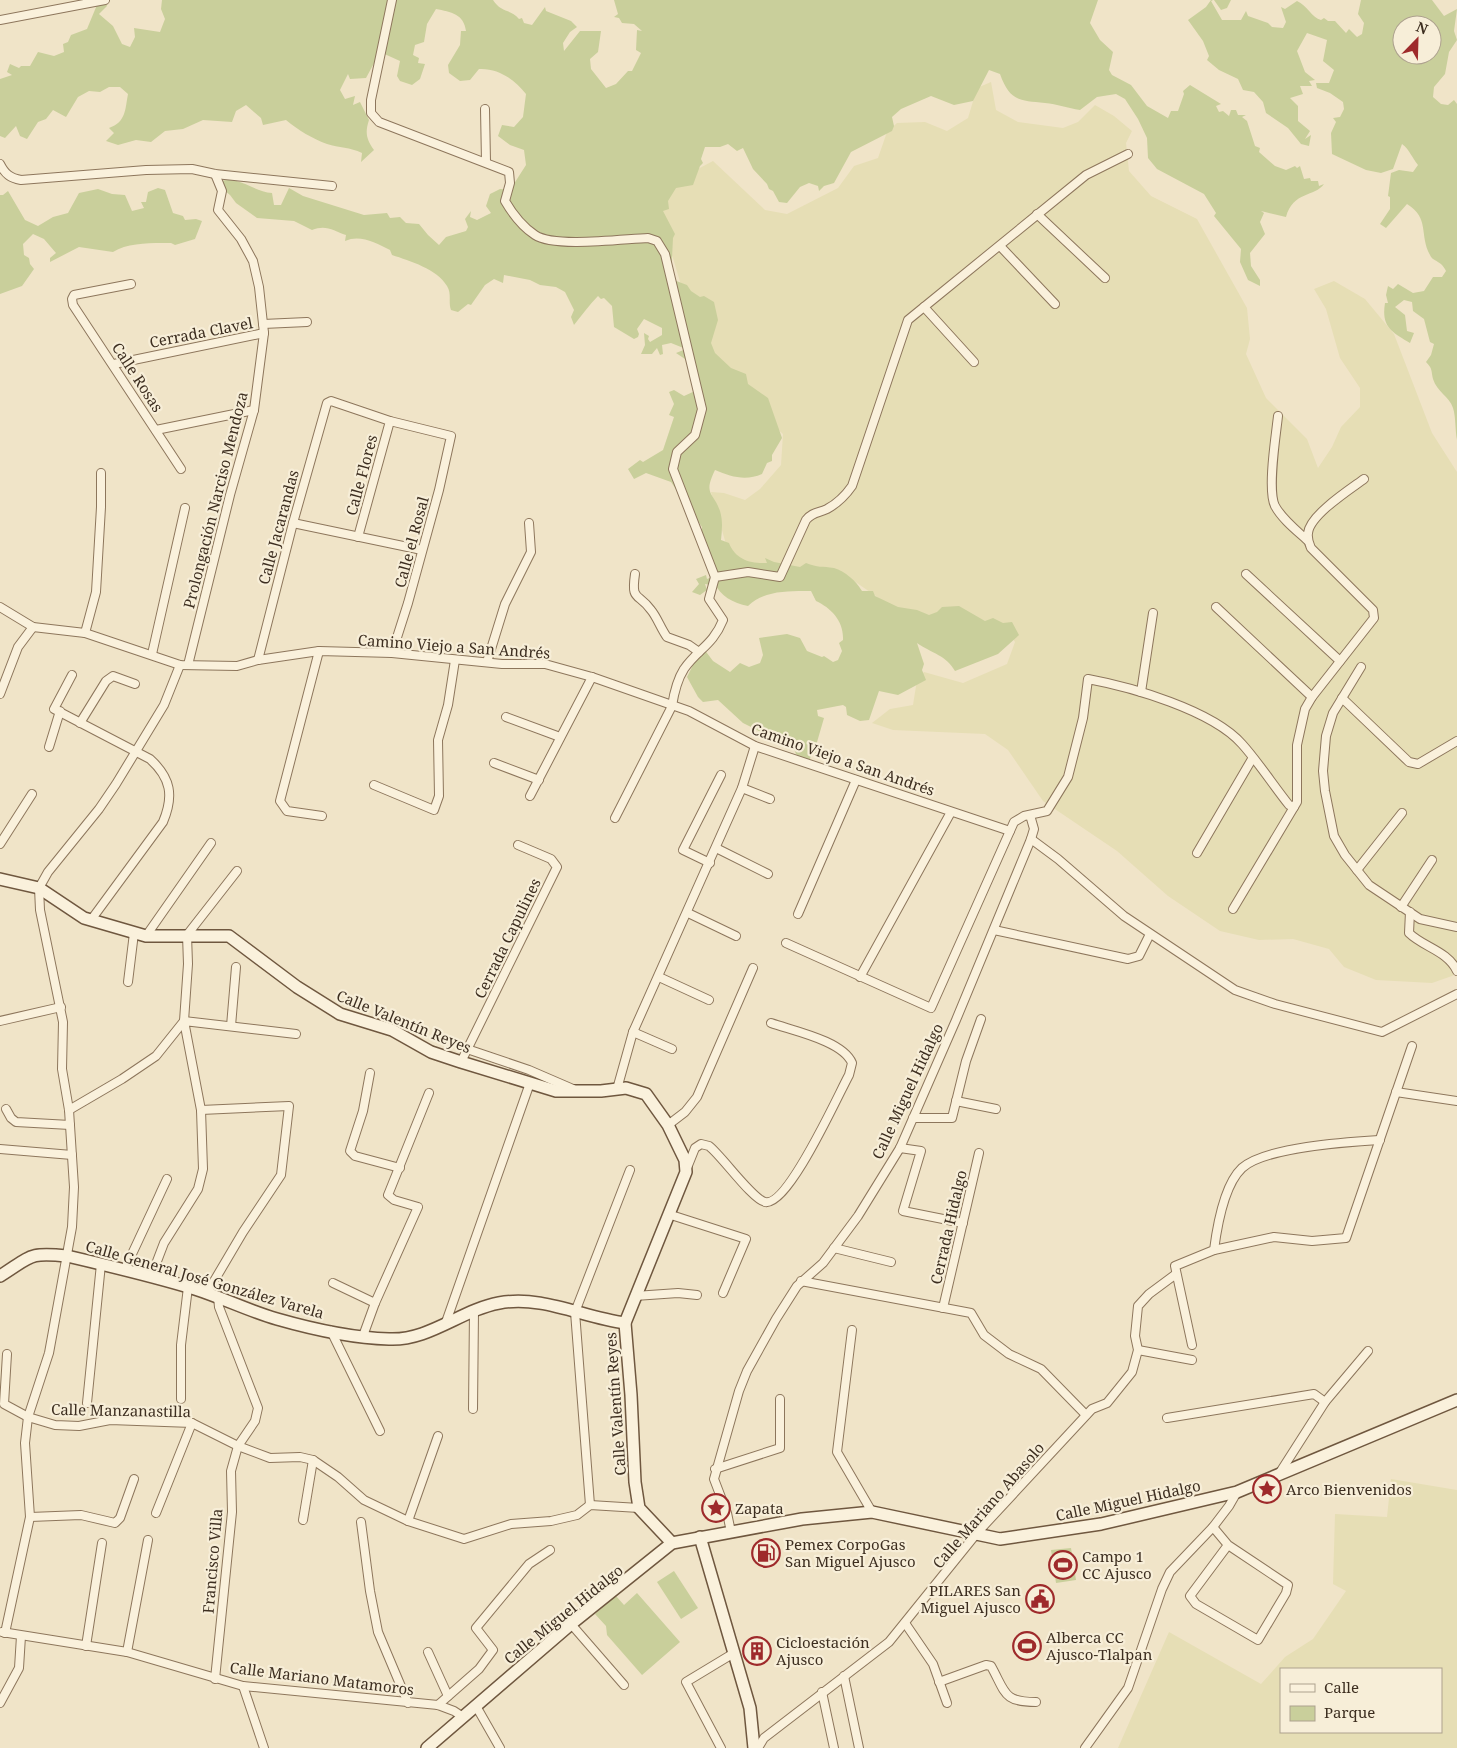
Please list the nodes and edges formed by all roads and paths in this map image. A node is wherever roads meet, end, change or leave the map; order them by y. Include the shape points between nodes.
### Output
1 (105, 0) edge
2 (392, 0) edge
3 (0, 20) edge
4 (485, 109) dead end
5 (1128, 154) dead end
6 (486, 162) junction
7 (0, 164) edge
8 (215, 174) junction
9 (332, 186) dead end
10 (1037, 214) junction
11 (1000, 246) junction
12 (1105, 278) dead end
13 (131, 284) dead end
14 (1055, 304) dead end
15 (924, 307) junction
16 (307, 322) dead end
17 (262, 324) junction
18 (264, 333) junction
19 (974, 362) dead end
20 (114, 364) junction
21 (254, 410) junction
22 (1278, 416) dead end
23 (390, 421) junction
24 (156, 430) junction
25 (181, 469) dead end
26 (100, 473) dead end
27 (1364, 479) dead end
28 (185, 508) dead end
29 (293, 523) junction
30 (529, 523) dead end
31 (358, 537) junction
32 (1307, 540) junction
33 (422, 550) junction
34 (635, 574) dead end
35 (1246, 574) dead end
36 (715, 577) junction
37 (1216, 607) dead end
38 (0, 608) edge
39 (1153, 613) dead end
40 (33, 627) junction
41 (85, 633) junction
42 (319, 652) junction
43 (699, 652) junction
44 (392, 653) junction
45 (152, 654) junction
46 (258, 660) junction
47 (455, 660) junction
48 (1340, 661) junction
49 (487, 662) junction
50 (184, 665) junction
51 (1361, 667) dead end
52 (72, 675) dead end
53 (592, 676) junction
54 (134, 684) dead end
55 (1141, 692) junction
56 (0, 694) edge
57 (1312, 697) junction
58 (1342, 698) junction
59 (672, 706) junction
60 (60, 711) junction
61 (506, 717) dead end
62 (80, 723) junction
63 (560, 738) junction
64 (1457, 741) edge
65 (755, 746) junction
66 (49, 747) dead end
67 (134, 752) junction
68 (1252, 759) junction
69 (494, 763) dead end
70 (721, 776) dead end
71 (539, 780) junction
72 (856, 780) junction
73 (374, 785) dead end
74 (742, 788) junction
75 (32, 794) dead end
76 (530, 796) dead end
77 (770, 799) dead end
78 (1294, 807) junction
79 (951, 812) junction
80 (1402, 813) dead end
81 (1030, 815) junction
82 (322, 816) dead end
83 (614, 818) dead end
84 (1010, 832) junction
85 (1031, 839) junction
86 (211, 842) dead end
87 (0, 844) edge
88 (518, 845) dead end
89 (716, 848) junction
90 (1197, 853) dead end
91 (1432, 860) dead end
92 (710, 863) junction
93 (1356, 870) junction
94 (237, 871) dead end
95 (768, 874) dead end
96 (0, 879) edge
97 (39, 888) junction
98 (1401, 907) junction
99 (1233, 908) dead end
100 (1410, 912) junction
101 (688, 914) junction
102 (798, 914) dead end
103 (91, 920) junction
104 (1457, 928) edge
105 (994, 930) junction
106 (134, 933) junction
107 (1150, 934) junction
108 (187, 935) junction
109 (146, 936) junction
110 (736, 936) dead end
111 (786, 942) dead end
112 (236, 967) dead end
113 (752, 968) dead end
114 (1457, 971) edge
115 (659, 977) junction
116 (860, 977) junction
117 (128, 982) dead end
118 (1457, 994) edge
119 (709, 1000) dead end
120 (62, 1007) junction
121 (981, 1019) dead end
122 (0, 1021) edge
123 (184, 1021) junction
124 (771, 1022) dead end
125 (230, 1026) junction
126 (633, 1032) junction
127 (296, 1034) dead end
128 (1412, 1046) dead end
129 (467, 1049) junction
130 (672, 1049) dead end
131 (461, 1062) junction
132 (370, 1073) dead end
133 (530, 1083) junction
134 (617, 1089) junction
135 (579, 1091) junction
136 (1396, 1092) junction
137 (429, 1093) dead end
138 (1457, 1100) edge
139 (956, 1101) junction
140 (6, 1109) dead end
141 (996, 1109) dead end
142 (69, 1110) junction
143 (201, 1110) junction
144 (913, 1118) junction
145 (70, 1125) junction
146 (668, 1125) junction
147 (1380, 1140) junction
148 (900, 1148) junction
149 (0, 1149) edge
150 (979, 1153) dead end
151 (72, 1156) junction
152 (400, 1168) junction
153 (630, 1170) dead end
154 (686, 1172) junction
155 (167, 1180) dead end
156 (668, 1214) junction
157 (963, 1223) junction
158 (834, 1248) junction
159 (1214, 1250) junction
160 (67, 1256) junction
161 (891, 1262) dead end
162 (101, 1264) junction
163 (125, 1269) junction
164 (1176, 1270) junction
165 (0, 1276) edge
166 (151, 1277) junction
167 (801, 1281) junction
168 (333, 1283) dead end
169 (188, 1287) junction
170 (723, 1293) dead end
171 (212, 1295) junction
172 (697, 1295) dead end
173 (635, 1296) junction
174 (375, 1303) junction
175 (943, 1308) junction
176 (474, 1311) junction
177 (575, 1312) junction
178 (625, 1323) junction
179 (445, 1326) junction
180 (852, 1330) dead end
181 (331, 1331) junction
182 (363, 1336) junction
183 (1192, 1345) dead end
184 (1138, 1350) junction
185 (1368, 1351) dead end
186 (7, 1354) dead end
187 (1192, 1360) dead end
188 (181, 1399) dead end
189 (780, 1399) dead end
190 (1457, 1400) edge
191 (1325, 1402) junction
192 (87, 1403) dead end
193 (473, 1409) dead end
194 (1086, 1415) junction
195 (28, 1417) junction
196 (1167, 1418) dead end
197 (192, 1423) junction
198 (380, 1431) dead end
199 (438, 1436) dead end
200 (238, 1446) junction
201 (313, 1460) junction
202 (715, 1469) junction
203 (1279, 1474) junction
204 (134, 1479) dead end
205 (1237, 1492) junction
206 (590, 1506) junction
207 (639, 1508) junction
208 (872, 1512) junction
209 (156, 1513) dead end
210 (30, 1517) junction
211 (303, 1520) dead end
212 (408, 1521) junction
213 (361, 1522) dead end
214 (1213, 1527) junction
215 (731, 1532) junction
216 (977, 1534) junction
217 (700, 1537) junction
218 (148, 1540) dead end
219 (102, 1543) dead end
220 (672, 1543) junction
221 (1228, 1545) junction
222 (550, 1550) dead end
223 (906, 1623) junction
224 (571, 1624) junction
225 (2, 1632) edge
226 (22, 1636) junction
227 (86, 1646) junction
228 (127, 1652) junction
229 (428, 1652) dead end
230 (734, 1653) junction
231 (844, 1676) junction
232 (215, 1679) junction
233 (939, 1682) junction
234 (624, 1685) dead end
235 (243, 1686) junction
236 (822, 1692) junction
237 (448, 1696) junction
238 (0, 1702) edge
239 (1036, 1702) dead end
240 (947, 1703) dead end
241 (408, 1704) junction
242 (438, 1705) junction
243 (476, 1706) junction
244 (463, 1717) junction
245 (264, 1748) edge
246 (427, 1748) edge
247 (500, 1748) edge
248 (721, 1748) edge
249 (756, 1748) edge
250 (834, 1748) edge
251 (859, 1748) edge
252 (1085, 1748) edge

1 - 3 street
2 - 6 street via 371,113 379,122
4 - 6 street
5 - 10 street via 1086,175
6 - 36 street via 509,172 505,201 512,213 535,235 551,242 648,238 657,241 665,254 702,409 695,435 678,452 673,469
7 - 8 street via 5,173 21,180 146,170 192,169
8 - 9 street
8 - 17 street, Prolongación Narciso Mendoza via 222,191 218,210 241,239 253,261
10 - 11 street
10 - 12 street
11 - 14 street
11 - 15 street
13 - 20 street, Calle Rosas via 74,295 72,299
15 - 19 street
15 - 36 street via 908,320 852,486 844,497 825,510 811,514 806,520 780,578 748,572
16 - 17 street
17 - 18 street, Prolongación Narciso Mendoza
18 - 20 street, Cerrada Clavel
18 - 21 street, Prolongación Narciso Mendoza
20 - 24 street, Calle Rosas
21 - 24 street
21 - 50 street, Prolongación Narciso Mendoza
22 - 32 street via 1272,490 1274,505
23 - 29 street, Calle Jacarandas via 329,401
23 - 31 street, Calle Flores
23 - 33 street, Calle el Rosal via 451,436
24 - 25 street, Calle Rosas
26 - 41 street via 96,592
27 - 32 street via 1316,518
28 - 45 street
29 - 31 street
29 - 46 street, Calle Jacarandas
30 - 49 street via 531,552 505,604
31 - 33 street
32 - 48 street via 1311,548 1374,610 1374,618
33 - 44 street, Calle el Rosal
34 - 43 street via 633,590 638,600 651,610 667,637
35 - 48 street
36 - 43 street via 709,599 723,620 717,634
37 - 57 street
38 - 40 street, Camino Viejo a San Andrés
39 - 55 street
40 - 41 street, Camino Viejo a San Andrés
40 - 56 street via 18,647
41 - 45 street, Camino Viejo a San Andrés
42 - 44 street, Camino Viejo a San Andrés
42 - 46 street, Camino Viejo a San Andrés
42 - 82 street via 280,801 287,811
43 - 59 street via 684,669
44 - 47 street, Camino Viejo a San Andrés
45 - 50 street, Camino Viejo a San Andrés
46 - 50 street, Camino Viejo a San Andrés via 237,666
47 - 49 street, Camino Viejo a San Andrés
47 - 73 street via 448,705 438,740 439,796 434,810
48 - 57 street
49 - 53 street, Camino Viejo a San Andrés via 545,664
50 - 67 street, Prolongación Narciso Mendoza via 164,705
51 - 58 street
52 - 60 street via 54,709
53 - 59 street, Camino Viejo a San Andrés
53 - 63 street
54 - 62 street via 113,676 106,681
55 - 68 street via 1225,730 1242,744
55 - 81 street via 1088,679 1084,718 1068,777 1047,811
57 - 78 street via 1305,709 1297,745 1297,802
58 - 64 street via 1408,762 1418,764
58 - 93 street via 1326,736 1324,791 1334,836
59 - 65 street, Camino Viejo a San Andrés via 689,711
59 - 83 street
60 - 62 street
60 - 66 street
61 - 63 street
62 - 67 street
63 - 71 street
65 - 72 street, Camino Viejo a San Andrés
65 - 74 street
67 - 97 street, Prolongación Narciso Mendoza via 99,809 48,872
67 - 103 street via 150,759 162,770 169,786 170,806 163,822
68 - 78 street
68 - 90 street
69 - 71 street
70 - 92 street via 683,850
71 - 76 street
72 - 79 street, Camino Viejo a San Andrés
72 - 102 street
74 - 77 street
74 - 89 street
75 - 87 street
78 - 99 street
79 - 84 street, Camino Viejo a San Andrés
79 - 116 street
80 - 93 street
81 - 84 street via 1014,822
81 - 85 street via 1034,829
84 - 116 street via 930,1008
85 - 105 street, Calle Miguel Hidalgo
85 - 107 street
86 - 109 street
88 - 129 street, Cerrada Capulines via 551,860 557,867
89 - 92 street
89 - 95 street
91 - 98 street
92 - 101 street
93 - 98 street via 1369,885
94 - 108 street
96 - 97 street, Calle Valentín Reyes
97 - 103 street, Calle Valentín Reyes
97 - 120 street via 49,958
98 - 100 street
100 - 104 street via 1420,919
100 - 114 street via 1409,933 1437,950
101 - 110 street
101 - 115 street
103 - 106 street, Calle Valentín Reyes
105 - 107 street via 1128,959 1138,956
105 - 144 street, Calle Miguel Hidalgo
106 - 109 street, Calle Valentín Reyes
106 - 117 street
107 - 118 street via 1235,990 1382,1032
108 - 109 street, Calle Valentín Reyes
108 - 123 street
108 - 131 street, Calle Valentín Reyes via 230,936 297,987 340,1014 392,1030 432,1052
111 - 116 street
112 - 125 street
113 - 146 street via 697,1096 685,1112
115 - 119 street
115 - 126 street
120 - 122 street
120 - 142 street via 62,1069
121 - 139 street
123 - 125 street
123 - 142 street via 156,1056
123 - 143 street
124 - 154 street via 834,1045 848,1054 852,1063 845,1083 799,1170 772,1202 764,1202 754,1196 709,1146 701,1144 695,1148
125 - 127 street
126 - 130 street
126 - 134 street
128 - 136 street
129 - 131 street, Cerrada Capulines
129 - 135 street
131 - 133 street, Calle Valentín Reyes
132 - 152 street via 363,1111 350,1152
133 - 135 street, Calle Valentín Reyes via 556,1091
133 - 179 street
134 - 135 street, Calle Valentín Reyes
134 - 146 street, Calle Valentín Reyes via 626,1088 646,1094
136 - 138 street
136 - 147 street
137 - 152 street
139 - 141 street
139 - 144 street via 952,1118
140 - 145 street via 16,1122
142 - 145 street
143 - 166 street via 203,1169 198,1189 164,1243
143 - 171 street via 289,1106 281,1175 243,1232
144 - 148 street, Calle Miguel Hidalgo
145 - 151 street
146 - 154 street, Calle Valentín Reyes via 685,1160
147 - 159 street via 1296,1150 1249,1163 1232,1184 1222,1208
147 - 159 street via 1346,1238 1312,1241 1274,1237
148 - 157 street via 921,1151 903,1211
148 - 158 street, Calle Miguel Hidalgo
149 - 151 street
150 - 157 street, Cerrada Hidalgo
151 - 160 street via 72,1227
152 - 174 street via 389,1198 418,1208
153 - 177 street
154 - 156 street, Calle Valentín Reyes
155 - 163 street
156 - 170 street via 746,1240
156 - 173 street, Calle Valentín Reyes
157 - 175 street, Cerrada Hidalgo
158 - 161 street
158 - 167 street, Calle Miguel Hidalgo
159 - 164 street
160 - 162 street, Calle General José González Varela
160 - 165 street, Calle General José González Varela via 45,1254 28,1257
160 - 195 street via 49,1353
162 - 163 street, Calle General José González Varela
162 - 192 street
163 - 166 street, Calle General José González Varela
164 - 183 street
164 - 184 street via 1138,1306 1134,1336
166 - 169 street, Calle General José González Varela
167 - 175 street
167 - 202 street, Calle Miguel Hidalgo via 747,1371
168 - 174 street
169 - 171 street, Calle General José González Varela
169 - 188 street via 181,1345
171 - 181 street, Calle General José González Varela via 277,1319
171 - 200 street, Francisco Villa via 258,1408 255,1421
172 - 173 street
173 - 178 street, Calle Valentín Reyes
174 - 182 street
175 - 194 street via 971,1314 990,1340 1009,1354 1041,1369
176 - 177 street, Calle General José González Varela via 516,1300 536,1301
176 - 179 street, Calle General José González Varela
176 - 193 street
177 - 178 street, Calle General José González Varela
177 - 206 street
178 - 207 street, Calle Valentín Reyes
179 - 182 street, Calle General José González Varela via 410,1338
180 - 208 street via 836,1452
181 - 182 street, Calle General José González Varela
181 - 198 street
184 - 187 street
184 - 194 street, Calle Mariano Abasolo via 1132,1372 1108,1403
185 - 191 street
186 - 195 street, Calle Manzanastilla via 4,1404
189 - 202 street via 780,1448
190 - 203 street, Calle Miguel Hidalgo
191 - 196 street via 1314,1394
191 - 203 street
194 - 216 street, Calle Mariano Abasolo
195 - 197 street, Calle Manzanastilla via 55,1425 79,1426 110,1420
195 - 210 street via 25,1443
197 - 200 street, Calle Manzanastilla
197 - 209 street
199 - 212 street
200 - 201 street, Calle Manzanastilla via 270,1458
200 - 232 street, Francisco Villa via 231,1471 232,1512
201 - 211 street
201 - 212 street via 364,1500
202 - 215 street, Calle Miguel Hidalgo via 716,1489
203 - 205 street, Calle Miguel Hidalgo
204 - 210 street via 120,1518 115,1523 81,1515
205 - 214 street
205 - 216 street, Calle Miguel Hidalgo via 1101,1524 1000,1539
206 - 207 street
206 - 212 street via 577,1515 551,1522 511,1524 464,1539
207 - 220 street
208 - 215 street, Calle Miguel Hidalgo via 802,1519
208 - 216 street, Calle Miguel Hidalgo
210 - 225 street
213 - 241 street via 378,1632
214 - 221 street
214 - 252 street via 1170,1572 1128,1688
215 - 217 street, Calle Miguel Hidalgo
216 - 223 street, Calle Mariano Abasolo
217 - 220 street, Calle Miguel Hidalgo
217 - 230 street
218 - 228 street
219 - 227 street
220 - 224 street, Calle Miguel Hidalgo
221 - 221 street via 1288,1584 1258,1640 1196,1604 1190,1596
222 - 237 street via 529,1564 476,1628 493,1650 479,1669
223 - 231 street, Calle Mariano Abasolo via 889,1642
223 - 233 street via 933,1664
224 - 234 street
224 - 243 street, Calle Miguel Hidalgo
225 - 226 street, Calle Mariano Matamoros
226 - 227 street, Calle Mariano Matamoros
226 - 238 street via 19,1668
227 - 228 street, Calle Mariano Matamoros
228 - 232 street, Calle Mariano Matamoros
229 - 237 street
230 - 248 street via 686,1682
230 - 249 street via 750,1708
231 - 236 street, Calle Mariano Abasolo
231 - 251 street
232 - 235 street, Calle Mariano Matamoros
233 - 239 street via 986,1665 990,1666 1009,1697 1017,1702
233 - 240 street
235 - 241 street, Calle Mariano Matamoros
235 - 245 street
236 - 249 street, Calle Mariano Abasolo
236 - 250 street
237 - 242 street
241 - 242 street, Calle Mariano Matamoros
242 - 244 street, Calle Mariano Matamoros
243 - 244 street, Calle Miguel Hidalgo
243 - 247 street
244 - 246 street, Calle Miguel Hidalgo

